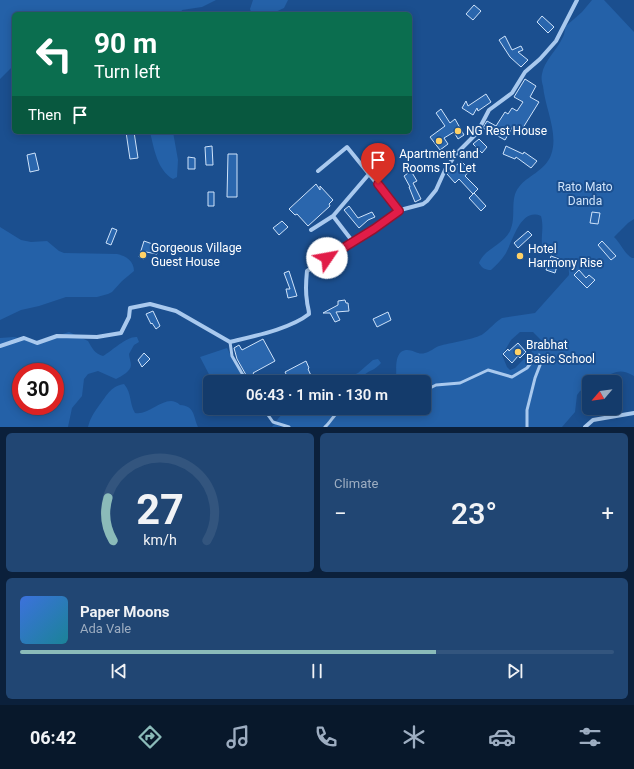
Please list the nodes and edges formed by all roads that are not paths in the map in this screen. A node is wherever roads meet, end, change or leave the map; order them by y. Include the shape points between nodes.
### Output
1 (577, 0) edge
2 (318, 171) dead end
3 (369, 174) junction
4 (399, 211) junction
5 (333, 216) junction
6 (311, 230) dead end
7 (353, 242) junction
8 (230, 342) junction
9 (0, 346) edge
10 (243, 375) edge
11 (431, 388) edge
12 (634, 414) edge
13 (268, 415) edge
14 (334, 415) edge
15 (289, 427) edge
16 (325, 427) edge
17 (527, 427) edge
18 (586, 427) edge

1 - 4 street via 556,41 525,72 512,93 489,110 477,133 456,154 427,201
2 - 3 street via 347,147
3 - 4 street
3 - 5 street
4 - 7 street
5 - 6 street
5 - 7 street
7 - 8 street via 307,271 305,279 309,314 283,327
8 - 9 street via 176,312 150,304 130,308 129,317 120,333 97,337 57,336 37,343 24,338
8 - 10 lane via 232,356
11 - 17 lane via 460,383 488,370 512,377 527,368 539,355 540,365 527,410
12 - 18 street via 593,420
13 - 15 lane via 273,422
14 - 16 lane

